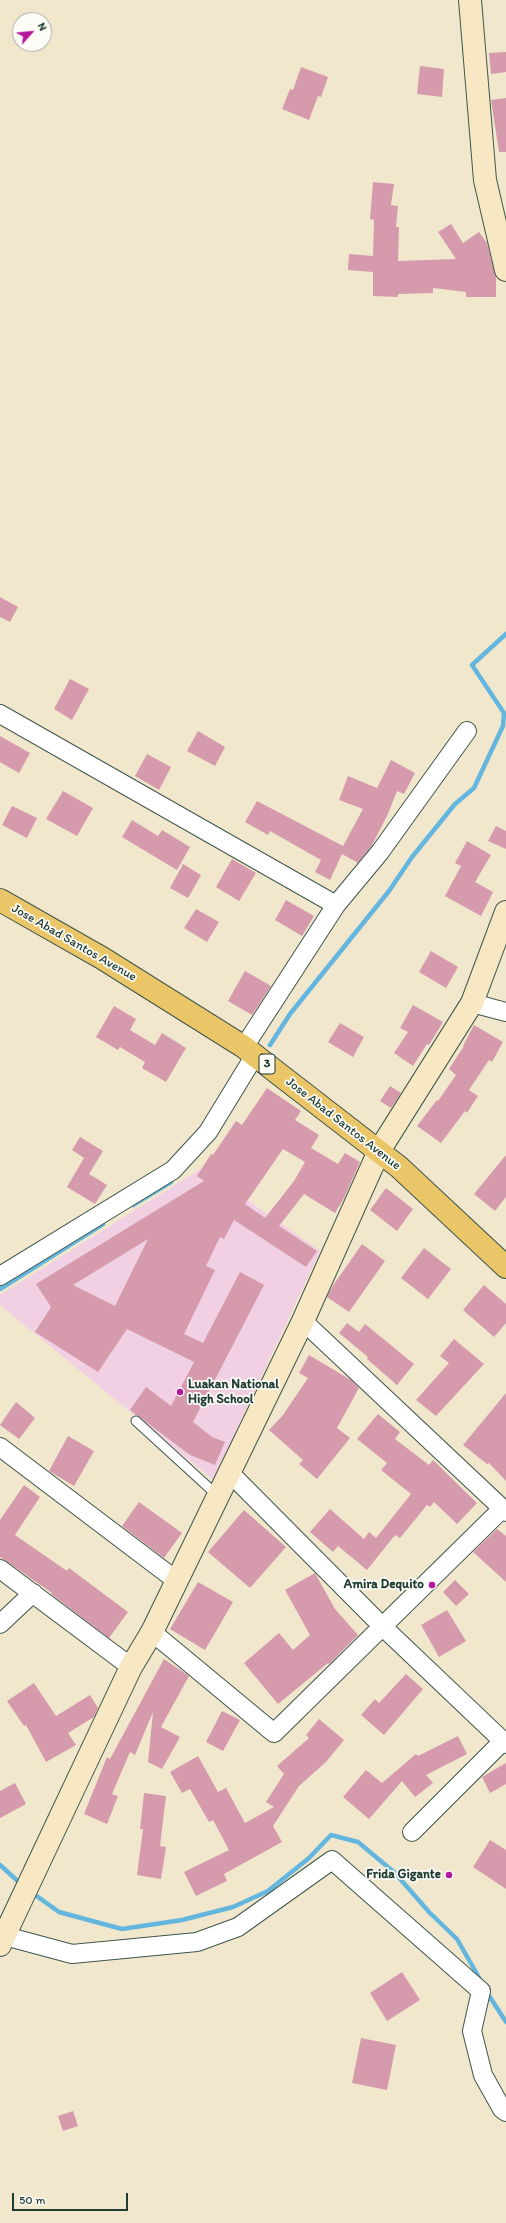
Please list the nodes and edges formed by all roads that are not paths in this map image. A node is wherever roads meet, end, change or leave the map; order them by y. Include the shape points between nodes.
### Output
1 (470, 0) edge
2 (506, 270) edge
3 (0, 714) edge
4 (467, 731) dead end
5 (0, 900) edge
6 (336, 905) junction
7 (506, 912) edge
8 (472, 1003) junction
9 (506, 1012) edge
10 (250, 1051) junction
11 (379, 1151) junction
12 (506, 1267) edge
13 (0, 1276) edge
14 (303, 1321) junction
15 (136, 1421) dead end
16 (0, 1447) edge
17 (230, 1473) junction
18 (218, 1496) junction
19 (504, 1511) edge
20 (0, 1569) edge
21 (177, 1580) junction
22 (33, 1593) junction
23 (0, 1624) edge
24 (383, 1627) junction
25 (152, 1632) junction
26 (131, 1666) junction
27 (505, 1743) edge
28 (412, 1832) dead end
29 (2, 1941) edge
30 (506, 2112) edge

1 - 2 street via 485,180
3 - 6 street
4 - 6 street via 380,852
5 - 10 highway, Jose Abad Santos Avenue / 3 via 102,958
6 - 10 street
7 - 8 street
8 - 9 street
8 - 11 street
10 - 11 highway, Jose Abad Santos Avenue / 3
10 - 13 street via 208,1132 173,1170
11 - 12 highway, Jose Abad Santos Avenue / 3
11 - 14 street
14 - 17 street
14 - 19 street
15 - 18 lane
16 - 21 street
17 - 18 street
17 - 24 street
18 - 21 street
19 - 24 street
20 - 22 street
21 - 25 street
22 - 23 street
22 - 26 street
24 - 25 street via 274,1733
24 - 27 street
25 - 26 street
26 - 29 street
27 - 28 street
29 - 30 street via 72,1954 197,1942 238,1927 332,1860 481,1991 472,2031 483,2075

